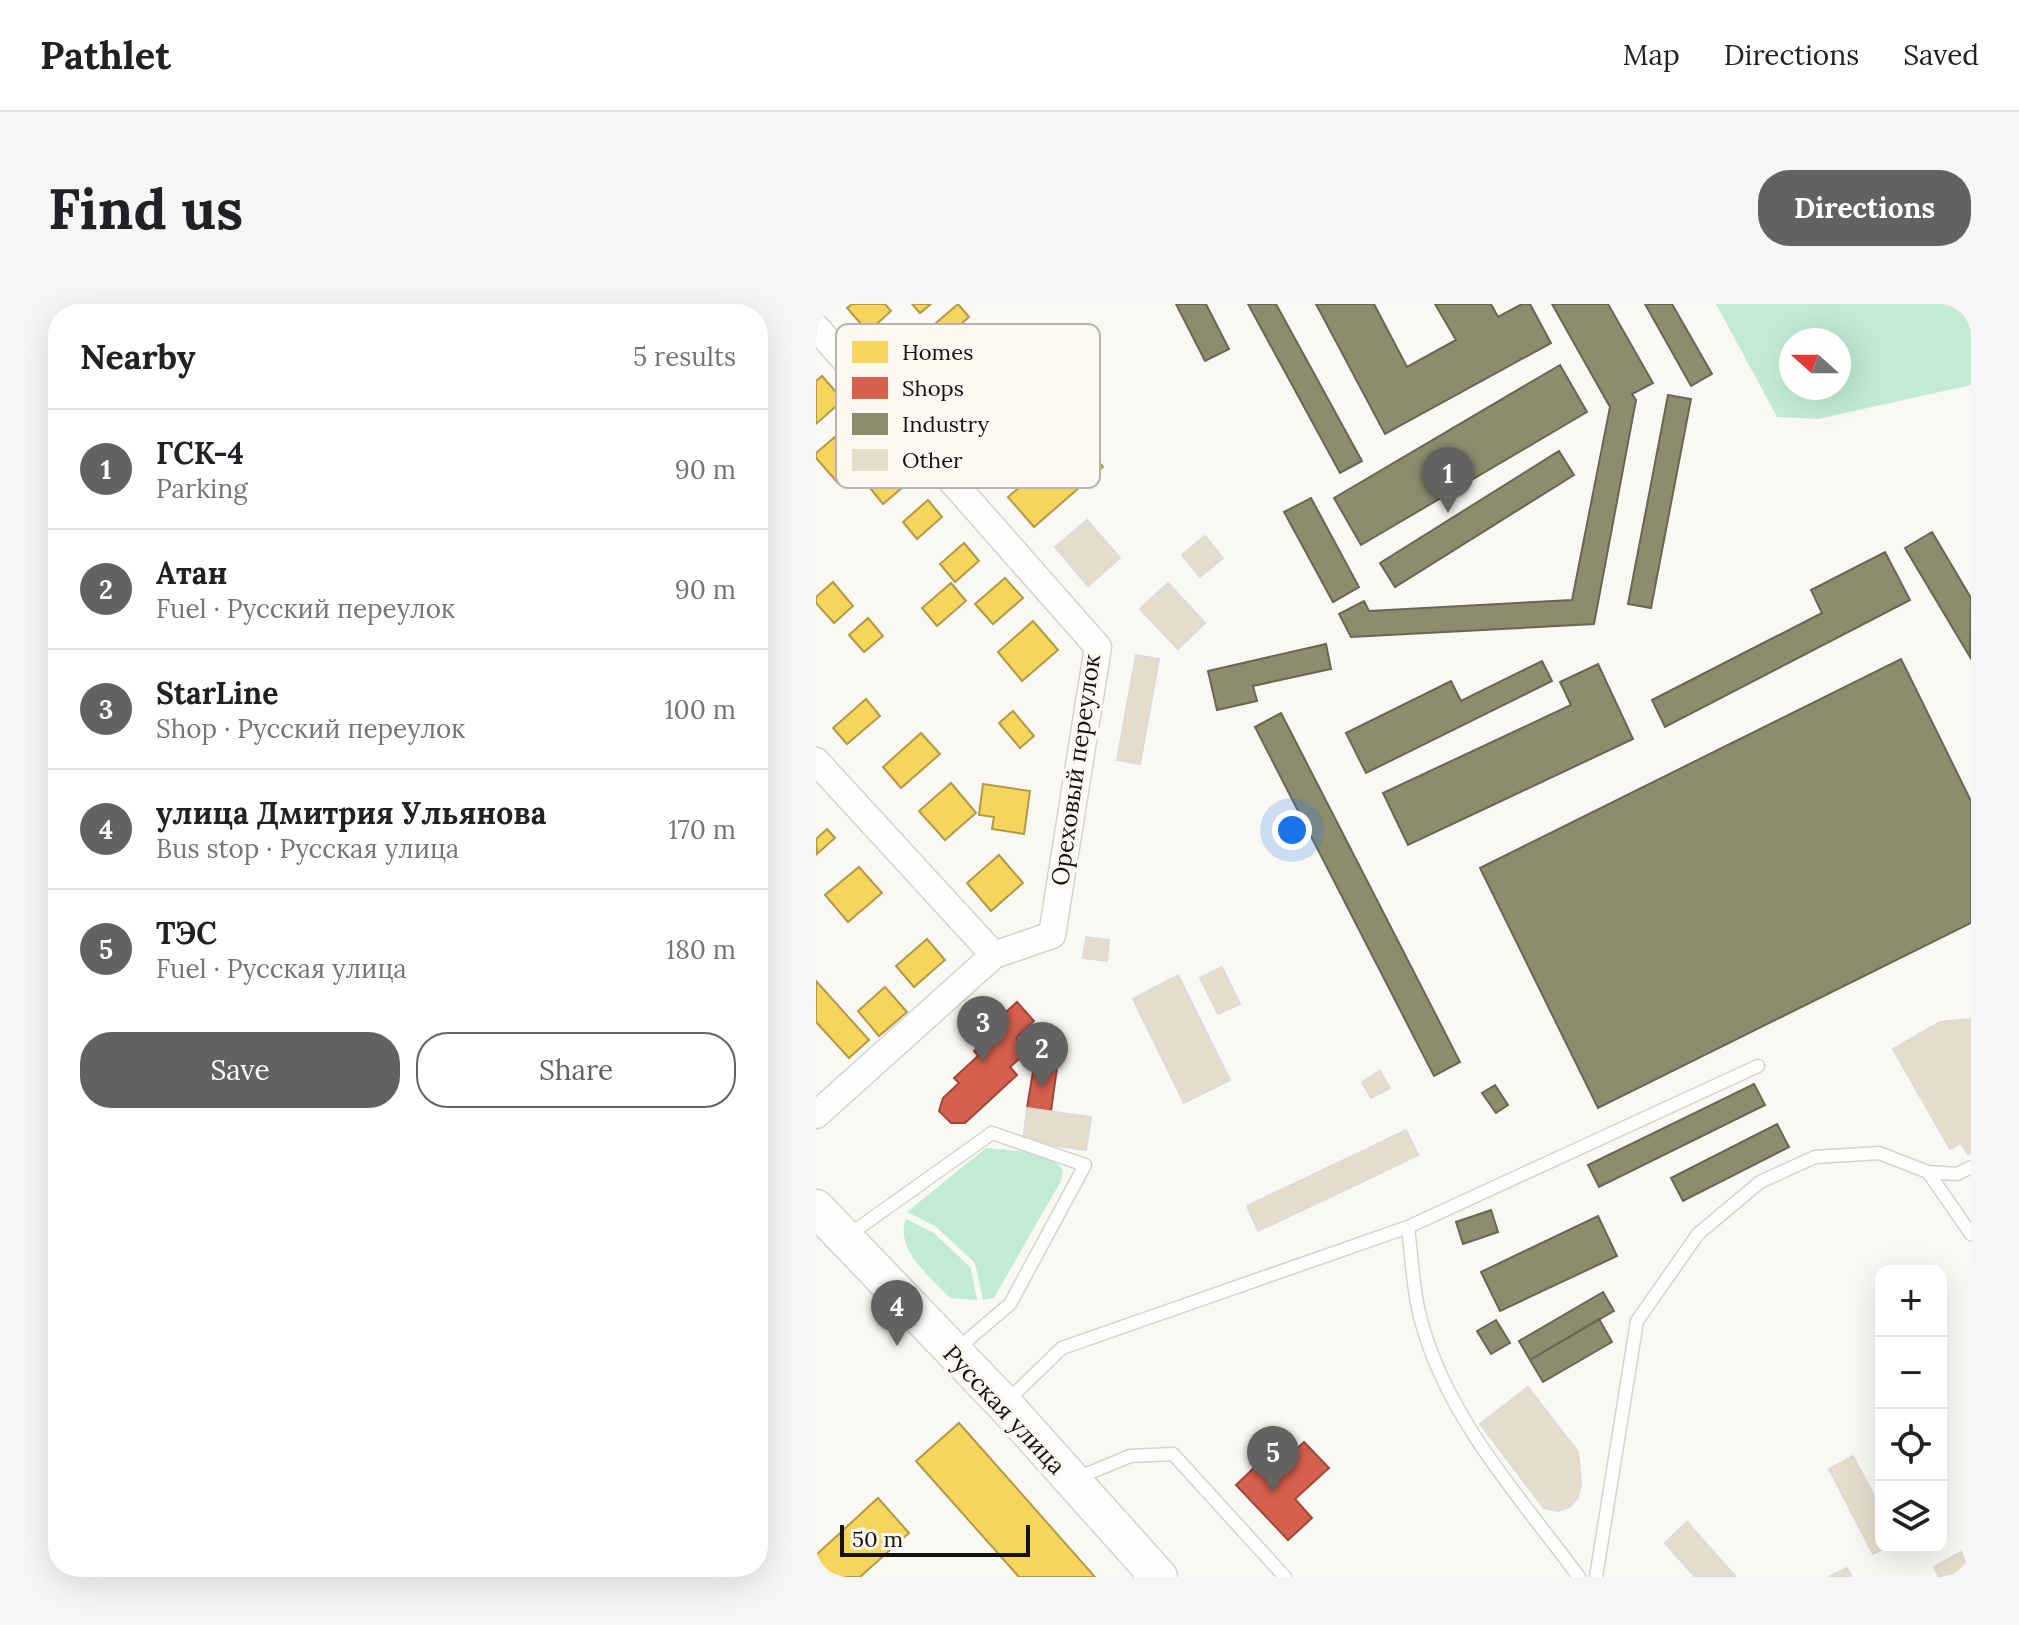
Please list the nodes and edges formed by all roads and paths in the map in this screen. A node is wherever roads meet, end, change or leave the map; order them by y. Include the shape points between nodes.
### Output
1 (816, 327) edge
2 (836, 350) edge
3 (958, 488) edge
4 (816, 761) edge
5 (994, 955) junction
6 (1758, 1066) dead end
7 (816, 1115) edge
8 (1971, 1167) edge
9 (1928, 1172) junction
10 (816, 1208) edge
11 (1408, 1227) junction
12 (1971, 1234) edge
13 (844, 1238) junction
14 (952, 1353) junction
15 (1004, 1404) junction
16 (1070, 1481) junction
17 (1159, 1577) edge
18 (1285, 1577) edge
19 (1579, 1577) edge
20 (1596, 1577) edge

1 - 2 street, Ореховый переулок
3 - 5 street, Ореховый переулок via 1098,647 1052,935
4 - 5 street
5 - 7 street
6 - 11 lane
8 - 9 lane via 1957,1174
9 - 12 lane
9 - 20 lane via 1879,1153 1815,1157 1760,1182 1698,1234 1637,1321
10 - 13 main road, Русская улица
11 - 15 lane via 1062,1348
11 - 19 lane via 1422,1323 1442,1375 1494,1467
13 - 14 main road, Русская улица
13 - 14 lane via 992,1133 1085,1165 1010,1304
14 - 15 main road, Русская улица
15 - 16 main road, Русская улица
16 - 17 main road, Русская улица
16 - 18 lane via 1130,1456 1173,1454

